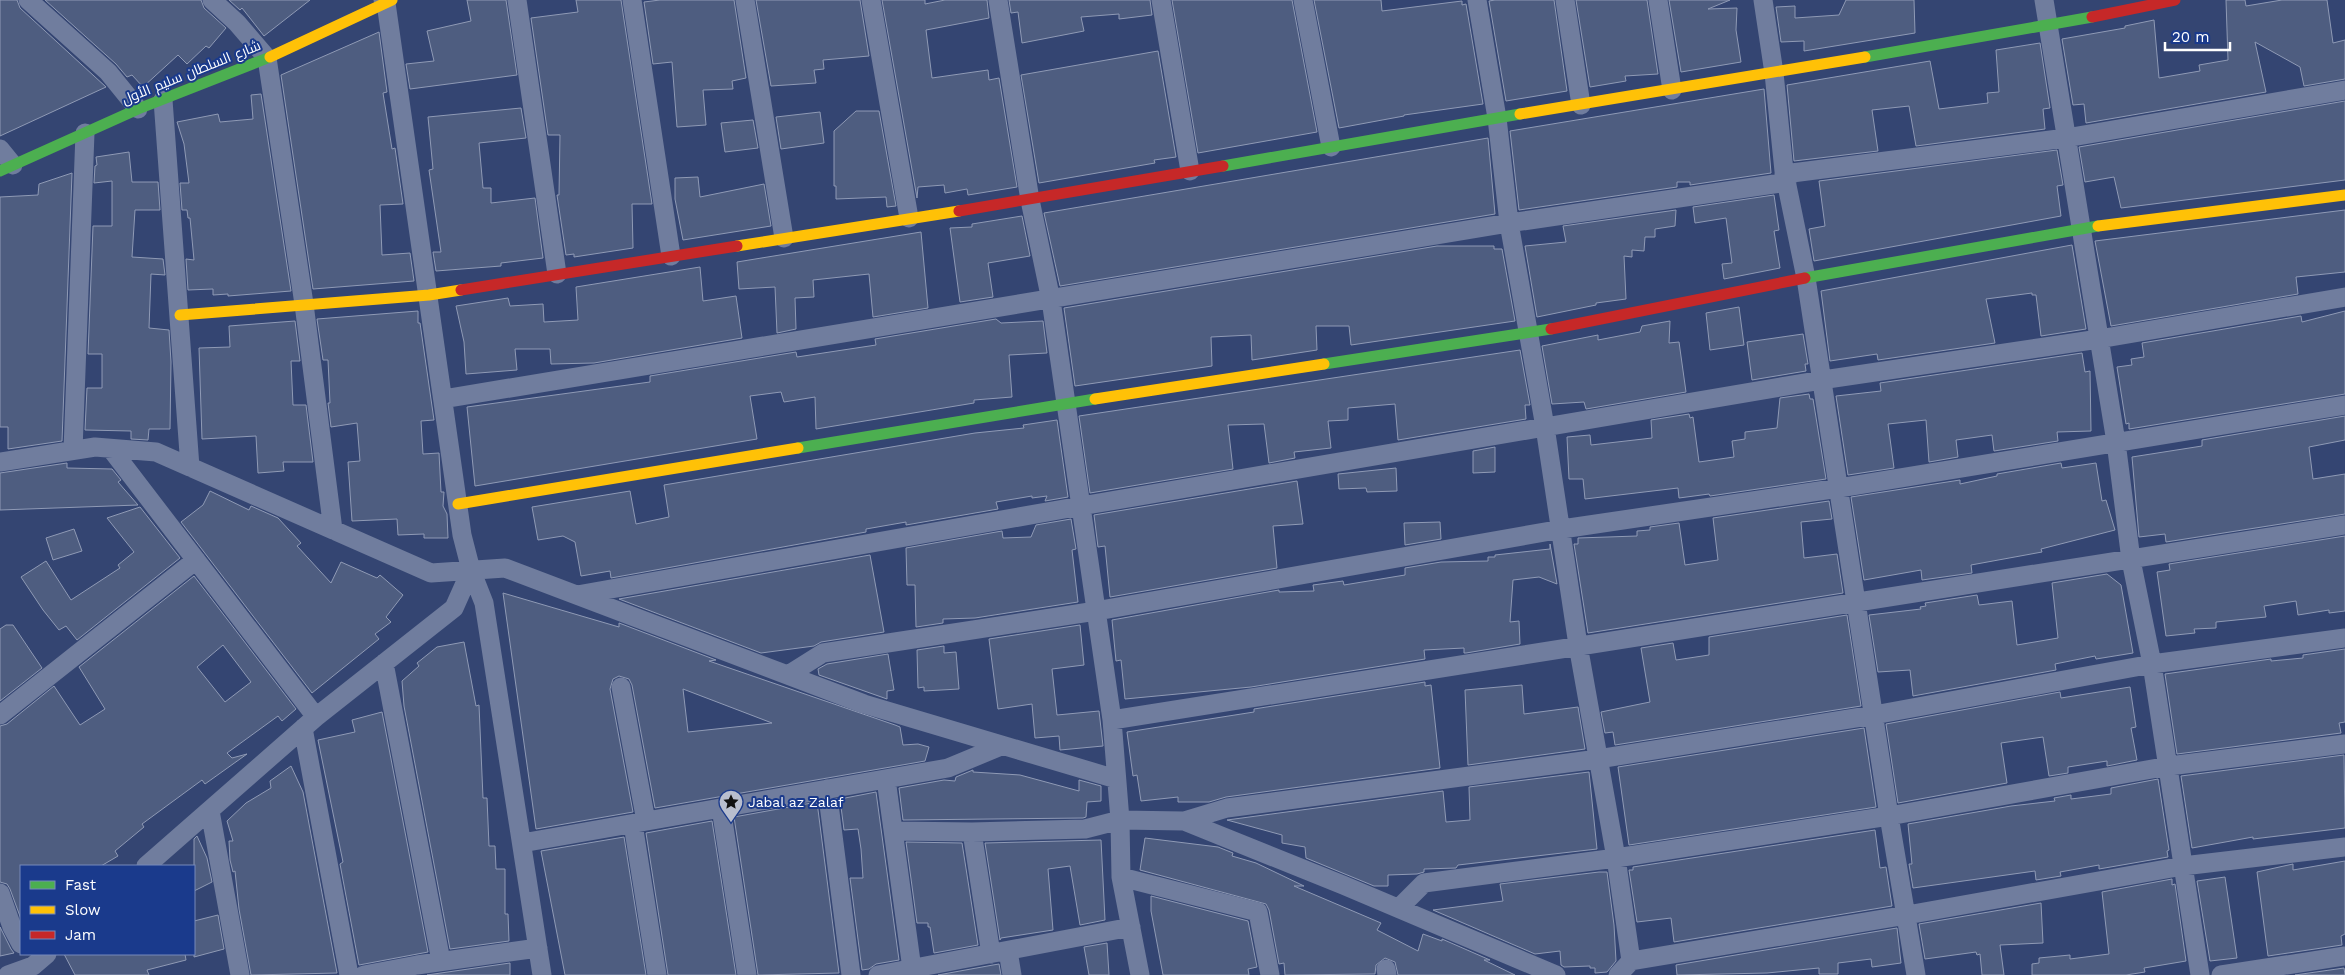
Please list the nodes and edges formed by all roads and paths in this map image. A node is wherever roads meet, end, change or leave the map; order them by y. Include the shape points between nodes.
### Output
1 (28, 0) edge
2 (212, 0) edge
3 (517, 0) edge
4 (632, 0) edge
5 (745, 0) edge
6 (871, 0) edge
7 (998, 0) edge
8 (1161, 0) edge
9 (1303, 0) edge
10 (1477, 0) edge
11 (1565, 0) edge
12 (1658, 0) edge
13 (1763, 0) edge
14 (2044, 0) edge
15 (2174, 0) edge
16 (387, 1) edge
17 (2048, 26) junction
18 (266, 58) junction
19 (1774, 73) junction
20 (1672, 90) junction
21 (2345, 90) edge
22 (164, 100) junction
23 (1581, 104) junction
24 (138, 109) junction
25 (1497, 118) junction
26 (85, 133) junction
27 (2066, 138) junction
28 (1332, 147) junction
29 (0, 149) edge
30 (6, 168) edge
31 (1190, 171) junction
32 (1786, 178) junction
33 (2345, 194) edge
34 (1030, 200) junction
35 (909, 218) junction
36 (1509, 223) junction
37 (2081, 228) junction
38 (784, 238) junction
39 (671, 256) junction
40 (557, 274) junction
41 (1806, 278) junction
42 (429, 294) junction
43 (2345, 297) edge
44 (1051, 300) junction
45 (304, 304) junction
46 (180, 315) junction
47 (1528, 334) junction
48 (2099, 340) junction
49 (1822, 380) junction
50 (443, 399) junction
51 (1066, 403) junction
52 (2345, 405) edge
53 (1545, 427) junction
54 (2116, 442) junction
55 (111, 449) junction
56 (73, 450) junction
57 (0, 462) edge
58 (190, 467) junction
59 (1838, 488) junction
60 (458, 504) junction
61 (1081, 506) junction
62 (2345, 525) edge
63 (1562, 529) junction
64 (333, 530) junction
65 (196, 560) junction
66 (2131, 560) junction
67 (471, 570) junction
68 (577, 595) junction
69 (1856, 602) junction
70 (1096, 612) junction
71 (2345, 638) edge
72 (1578, 645) junction
73 (384, 663) junction
74 (2152, 664) junction
75 (788, 674) junction
76 (620, 687) dead end
77 (0, 715) edge
78 (1874, 715) junction
79 (1112, 720) junction
80 (310, 723) junction
81 (2345, 744) edge
82 (1001, 746) junction
83 (1598, 759) junction
84 (2169, 766) junction
85 (886, 779) junction
86 (1116, 779) junction
87 (827, 789) junction
88 (721, 808) junction
89 (210, 810) junction
90 (1889, 816) junction
91 (1120, 820) junction
92 (1184, 821) junction
93 (639, 822) junction
94 (895, 831) junction
95 (972, 832) junction
96 (522, 843) junction
97 (2345, 847) edge
98 (1616, 858) junction
99 (147, 865) edge
100 (2183, 866) junction
101 (1121, 877) junction
102 (0, 893) edge
103 (1399, 908) junction
104 (1907, 915) junction
105 (1131, 927) junction
106 (20, 942) edge
107 (538, 948) junction
108 (999, 952) junction
109 (2345, 956) edge
110 (35, 958) edge
111 (441, 961) junction
112 (1631, 961) junction
113 (418, 970) edge
114 (921, 970) edge
115 (8, 975) edge
116 (240, 975) edge
117 (349, 975) edge
118 (364, 975) edge
119 (542, 975) edge
120 (657, 975) edge
121 (746, 975) edge
122 (851, 975) edge
123 (878, 975) edge
124 (1012, 975) edge
125 (1140, 975) edge
126 (1270, 975) edge
127 (1556, 975) edge
128 (1618, 975) edge
129 (1916, 975) edge
130 (2200, 975) edge
131 (2221, 975) edge

1 - 24 street via 108,72
2 - 18 street via 238,23
3 - 40 street
4 - 39 street
5 - 38 street
6 - 35 street
7 - 34 street
8 - 31 street
9 - 28 street
10 - 25 street
11 - 23 street
12 - 20 street
13 - 19 street
14 - 17 street
15 - 17 street
16 - 18 street, شارع السلطان سليم الأول
16 - 42 street
17 - 19 street
17 - 27 street
18 - 22 street, شارع السلطان سليم الأول
18 - 45 street
19 - 20 street
19 - 32 street
20 - 23 street
21 - 27 street
22 - 24 street, شارع السلطان سليم الأول
22 - 46 street
23 - 25 street
24 - 26 street, شارع السلطان سليم الأول
25 - 28 street
25 - 36 street
26 - 30 street, شارع السلطان سليم الأول
26 - 56 street
27 - 32 street
27 - 37 street
28 - 31 street
29 - 30 street
31 - 34 street
32 - 36 street
32 - 41 street
33 - 37 street
34 - 35 street
34 - 44 street
35 - 38 street
36 - 44 street
36 - 47 street
37 - 41 street
37 - 48 street
38 - 39 street
39 - 40 street
40 - 42 street
41 - 47 street
41 - 49 street
42 - 45 street
42 - 50 street
43 - 48 street
44 - 50 street
44 - 51 street
45 - 46 street
45 - 64 street
46 - 58 street
47 - 51 street
47 - 53 street
48 - 49 street
48 - 54 street
49 - 53 street
49 - 59 street
50 - 60 street
51 - 60 street
51 - 61 street
52 - 54 street
53 - 61 street
53 - 63 street
54 - 59 street
54 - 66 street
55 - 56 street
55 - 58 street via 156,452
55 - 65 street
56 - 57 street
58 - 64 street
59 - 63 street
59 - 69 street
60 - 67 street
61 - 68 street
61 - 70 street
62 - 66 street
63 - 70 street
63 - 72 street
64 - 67 street via 431,573
65 - 77 street
65 - 80 street
66 - 69 street
66 - 74 street
67 - 68 street via 505,568
67 - 73 street via 454,608
67 - 96 street via 484,604
68 - 75 street
69 - 72 street
69 - 78 street
70 - 75 street via 823,653
70 - 79 street
71 - 74 street
72 - 79 street
72 - 83 street
73 - 80 street
73 - 111 street
74 - 78 street
74 - 84 street
75 - 82 street via 864,704
76 - 93 street
78 - 83 street
78 - 90 street
79 - 86 street
80 - 89 street
80 - 117 street
81 - 84 street
82 - 85 street via 948,768
82 - 86 street
83 - 92 street via 1228,808
83 - 98 street
84 - 90 street
84 - 100 street
85 - 87 street
85 - 94 street
86 - 91 street
87 - 88 street
87 - 122 street
88 - 93 street
88 - 121 street
89 - 99 street
89 - 116 street
90 - 98 street
90 - 104 street
91 - 92 street
91 - 95 street via 1085,829
91 - 101 street
92 - 103 street
93 - 96 street
93 - 120 street
94 - 95 street
94 - 114 street
95 - 108 street
96 - 107 street
97 - 100 street
98 - 103 street via 1424,883
98 - 112 street
100 - 104 street
100 - 130 street
101 - 105 street
101 - 126 street via 1258,912
102 - 106 street
103 - 127 street
104 - 112 street
104 - 129 street
105 - 108 street
105 - 125 street
107 - 111 street
107 - 119 street
108 - 114 street
108 - 124 street
109 - 131 street
110 - 115 street
111 - 113 street
112 - 128 street
113 - 118 street
114 - 123 street

